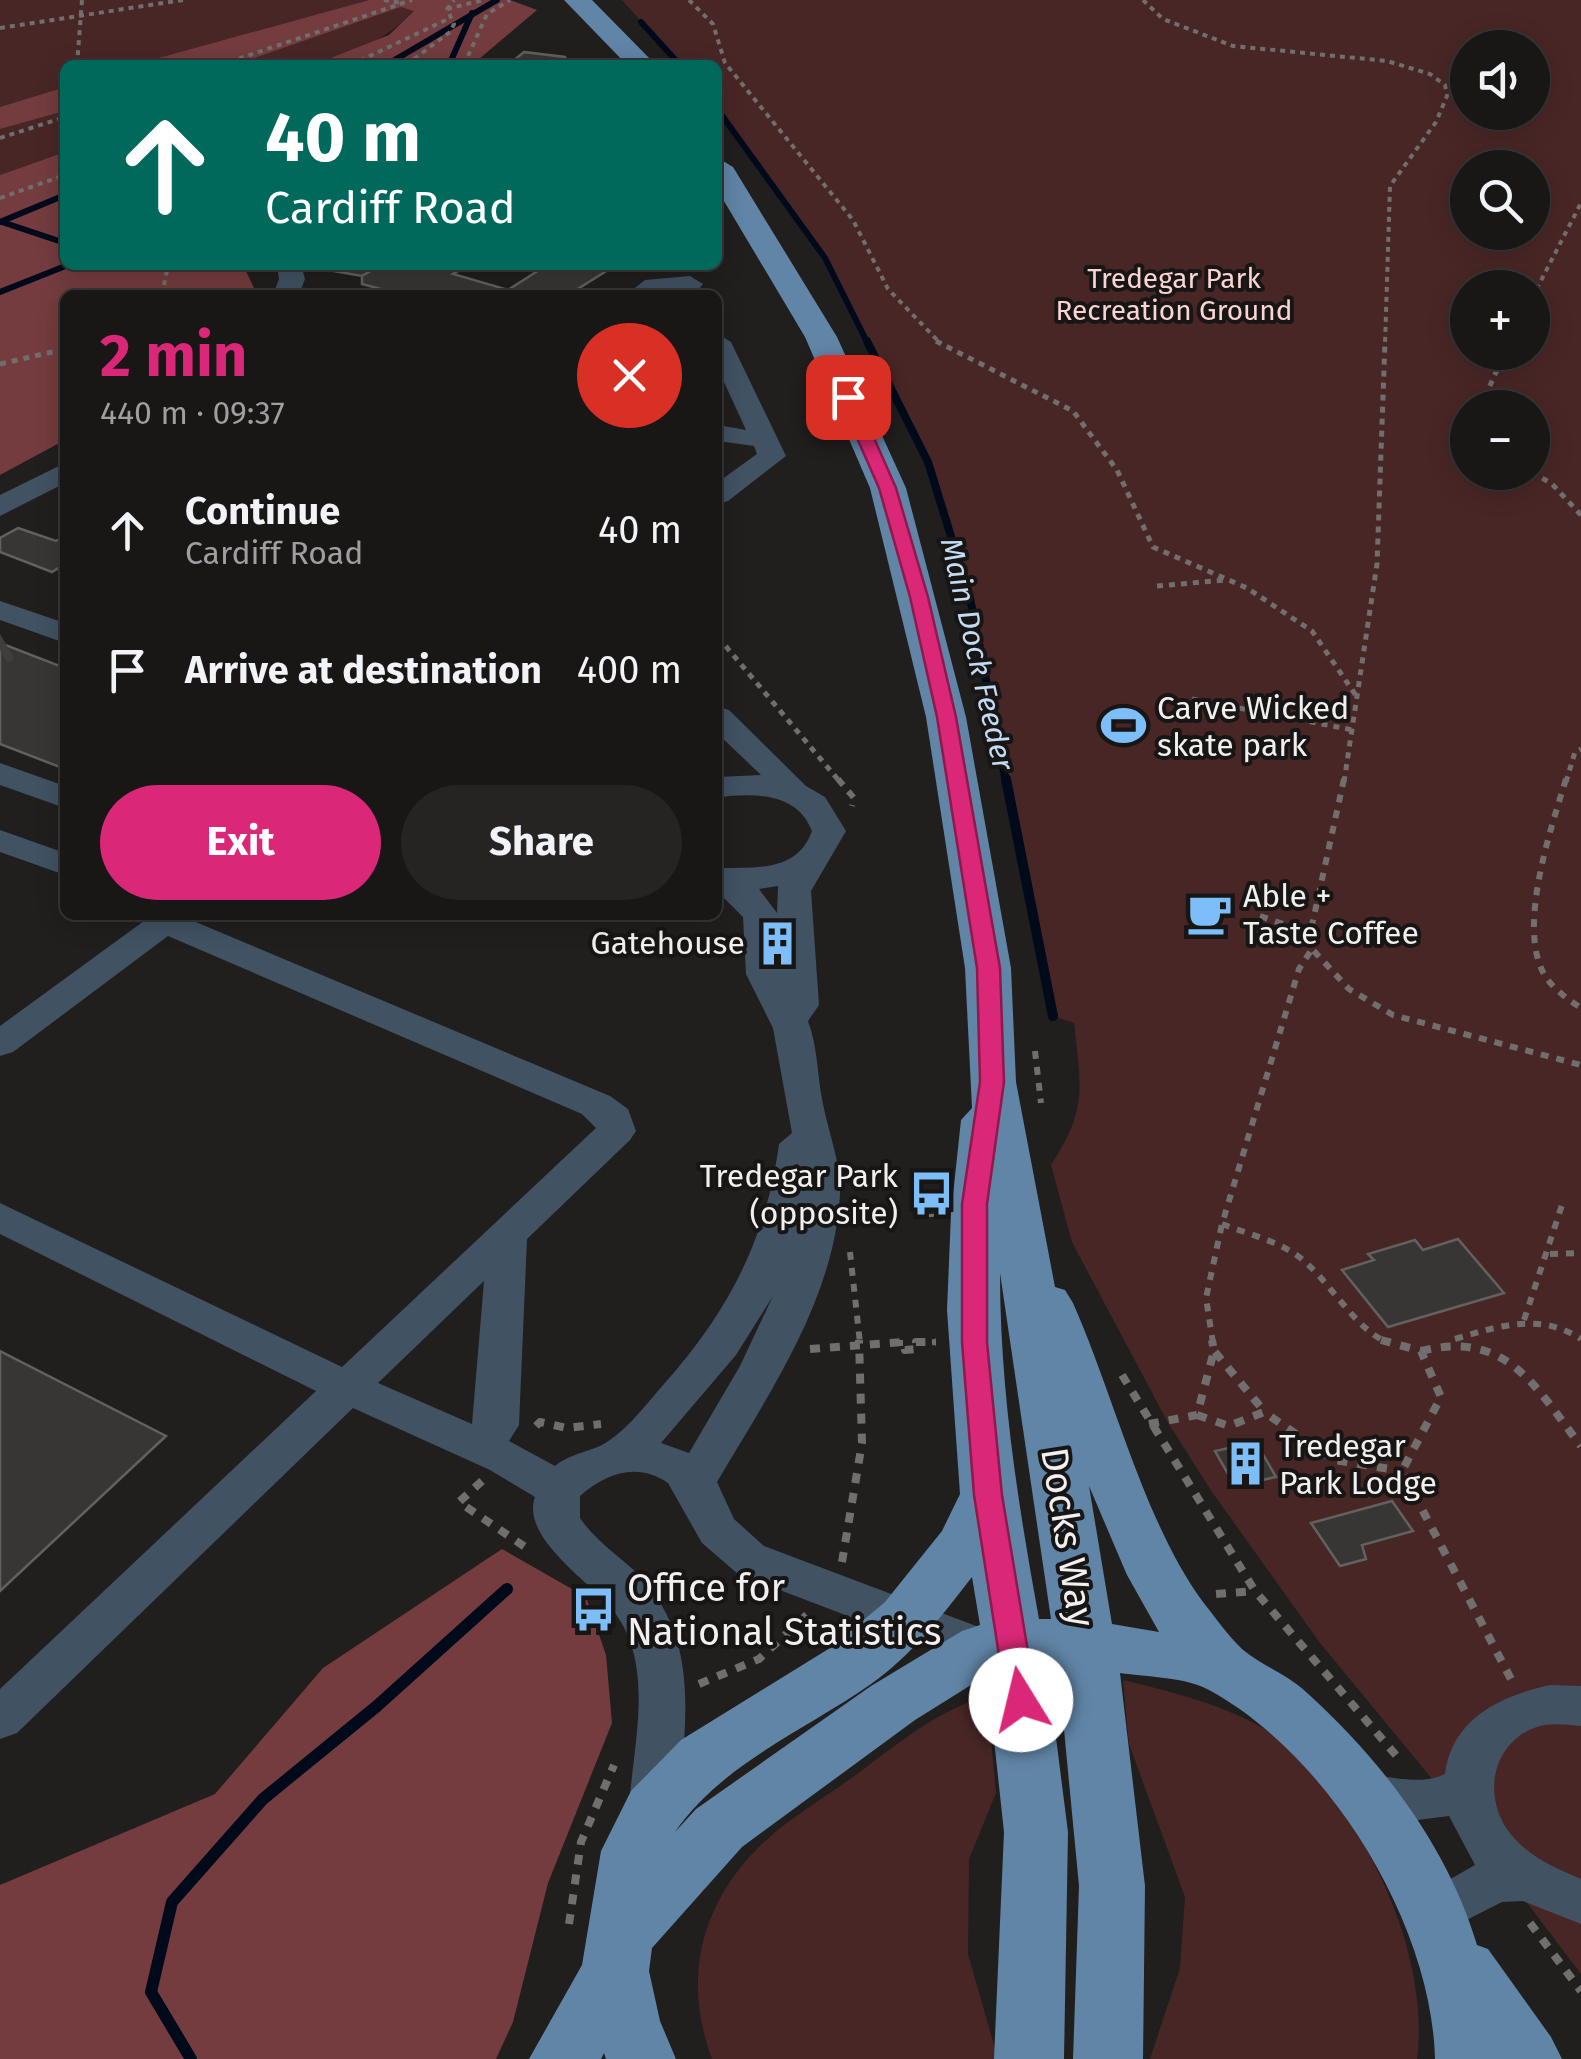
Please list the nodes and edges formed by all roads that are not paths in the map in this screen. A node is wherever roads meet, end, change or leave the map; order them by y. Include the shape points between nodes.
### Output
1 (564, 0) edge
2 (577, 0) edge
3 (605, 26) junction
4 (637, 60) edge
5 (722, 174) edge
6 (689, 281) edge
7 (646, 290) edge
8 (722, 360) edge
9 (722, 433) edge
10 (766, 437) junction
11 (60, 474) edge
12 (722, 491) edge
13 (0, 506) edge
14 (0, 610) edge
15 (53, 629) edge
16 (7, 646) dead end
17 (726, 724) edge
18 (722, 770) edge
19 (0, 773) edge
20 (722, 787) edge
21 (795, 794) junction
22 (60, 796) edge
23 (10, 846) edge
24 (60, 863) edge
25 (804, 865) junction
26 (722, 878) edge
27 (722, 880) edge
28 (159, 920) edge
29 (167, 920) edge
30 (789, 1020) junction
31 (0, 1044) edge
32 (992, 1082) junction
33 (804, 1110) junction
34 (0, 1217) edge
35 (507, 1238) junction
36 (1023, 1255) junction
37 (346, 1387) junction
38 (476, 1447) junction
39 (622, 1456) junction
40 (695, 1480) junction
41 (559, 1490) junction
42 (988, 1495) junction
43 (906, 1618) junction
44 (1085, 1643) junction
45 (997, 1645) junction
46 (1221, 1666) junction
47 (1581, 1706) edge
48 (0, 1719) edge
49 (1362, 1793) junction
50 (1451, 1795) junction
51 (654, 1810) junction
52 (1512, 1879) junction
53 (1581, 1902) edge
54 (1441, 1930) junction
55 (619, 1952) junction
56 (564, 2059) edge
57 (641, 2059) edge
58 (1029, 2059) edge
59 (1108, 2059) edge
60 (1470, 2059) edge
61 (1527, 2059) edge

1 - 3 main road
2 - 3 main road
3 - 4 main road
5 - 32 main road via 821,337 888,488 946,717 975,876 988,968
6 - 7 street
8 - 10 street
9 - 10 street
10 - 12 street via 772,456
11 - 13 street
14 - 15 street
15 - 16 street
17 - 18 street
17 - 21 street
19 - 22 street
20 - 21 street
21 - 25 street via 817,808 829,831 824,848
23 - 24 street
25 - 26 street via 768,878
25 - 30 street via 793,892 800,1005
27 - 30 street via 749,894 760,909 770,990
28 - 31 street
29 - 35 street via 614,1118 616,1131
30 - 33 street
32 - 36 main road
32 - 42 main road via 974,1204 974,1342
33 - 39 street via 788,1213 738,1326
33 - 40 street via 818,1154 811,1248 773,1348
34 - 37 street
35 - 37 street
35 - 38 street via 497,1425
36 - 44 main road, Docks Way
36 - 46 main road via 1078,1372 1139,1538 1178,1612
37 - 38 street
37 - 48 street
38 - 41 street
39 - 40 street via 674,1464
39 - 41 street via 587,1466
40 - 43 street via 714,1527 750,1560
41 - 51 street via 554,1508 563,1531 633,1601 658,1656 664,1708
42 - 43 main road via 966,1543
42 - 45 main road
43 - 45 street
43 - 51 main road via 852,1666 703,1758
44 - 45 main road
44 - 46 main road
44 - 59 main road, Docks Way via 1112,1886
45 - 55 main road via 893,1703 719,1828
45 - 58 main road via 1034,1801
46 - 49 main road via 1278,1704
47 - 50 street via 1526,1709 1484,1736
49 - 50 street via 1401,1805
49 - 54 main road via 1404,1851
50 - 52 street
51 - 55 main road via 634,1851
52 - 53 street
52 - 54 street
54 - 60 main road
54 - 61 main road
55 - 56 main road
55 - 57 main road via 626,2021

